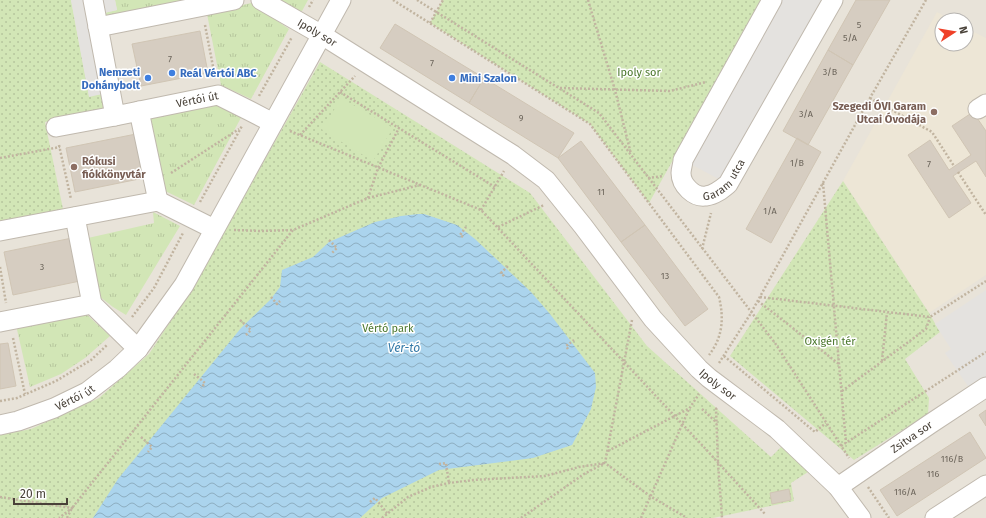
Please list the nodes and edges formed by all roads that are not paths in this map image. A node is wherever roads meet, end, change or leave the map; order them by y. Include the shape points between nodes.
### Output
1 (93, 0) edge
2 (234, 0) edge
3 (261, 0) edge
4 (341, 0) edge
5 (772, 0) edge
6 (833, 0) edge
7 (98, 27) junction
8 (322, 35) junction
9 (138, 111) junction
10 (114, 116) junction
11 (273, 123) junction
12 (56, 127) road end
13 (156, 192) junction
14 (75, 217) junction
15 (214, 229) junction
16 (0, 231) edge
17 (92, 304) junction
18 (5, 321) edge
19 (138, 349) junction
20 (986, 387) edge
21 (0, 425) edge
22 (986, 485) edge
23 (838, 487) junction
24 (861, 518) edge
25 (935, 518) edge

1 - 7 street
2 - 7 street
3 - 8 street, Ipoly sor
4 - 8 street, Vértói út
5 - 6 street, Garam utca via 683,160 681,174 684,185 694,194 705,197 728,184
7 - 10 street
8 - 11 street, Vértói út
8 - 23 street, Ipoly sor via 513,155 546,180 641,305 704,373 777,429
9 - 10 street, Vértói út
9 - 11 street, Vértói út via 218,95
9 - 13 street
10 - 12 street, Vértói út
11 - 15 street, Vértói út
13 - 14 street
13 - 15 street
14 - 16 street
14 - 17 street
15 - 19 street, Vértói út via 184,285
17 - 18 street
17 - 19 street
19 - 21 street, Vértói út via 87,392 54,408
20 - 23 street, Zsitva sor
22 - 25 street
23 - 24 street, Ipoly sor

